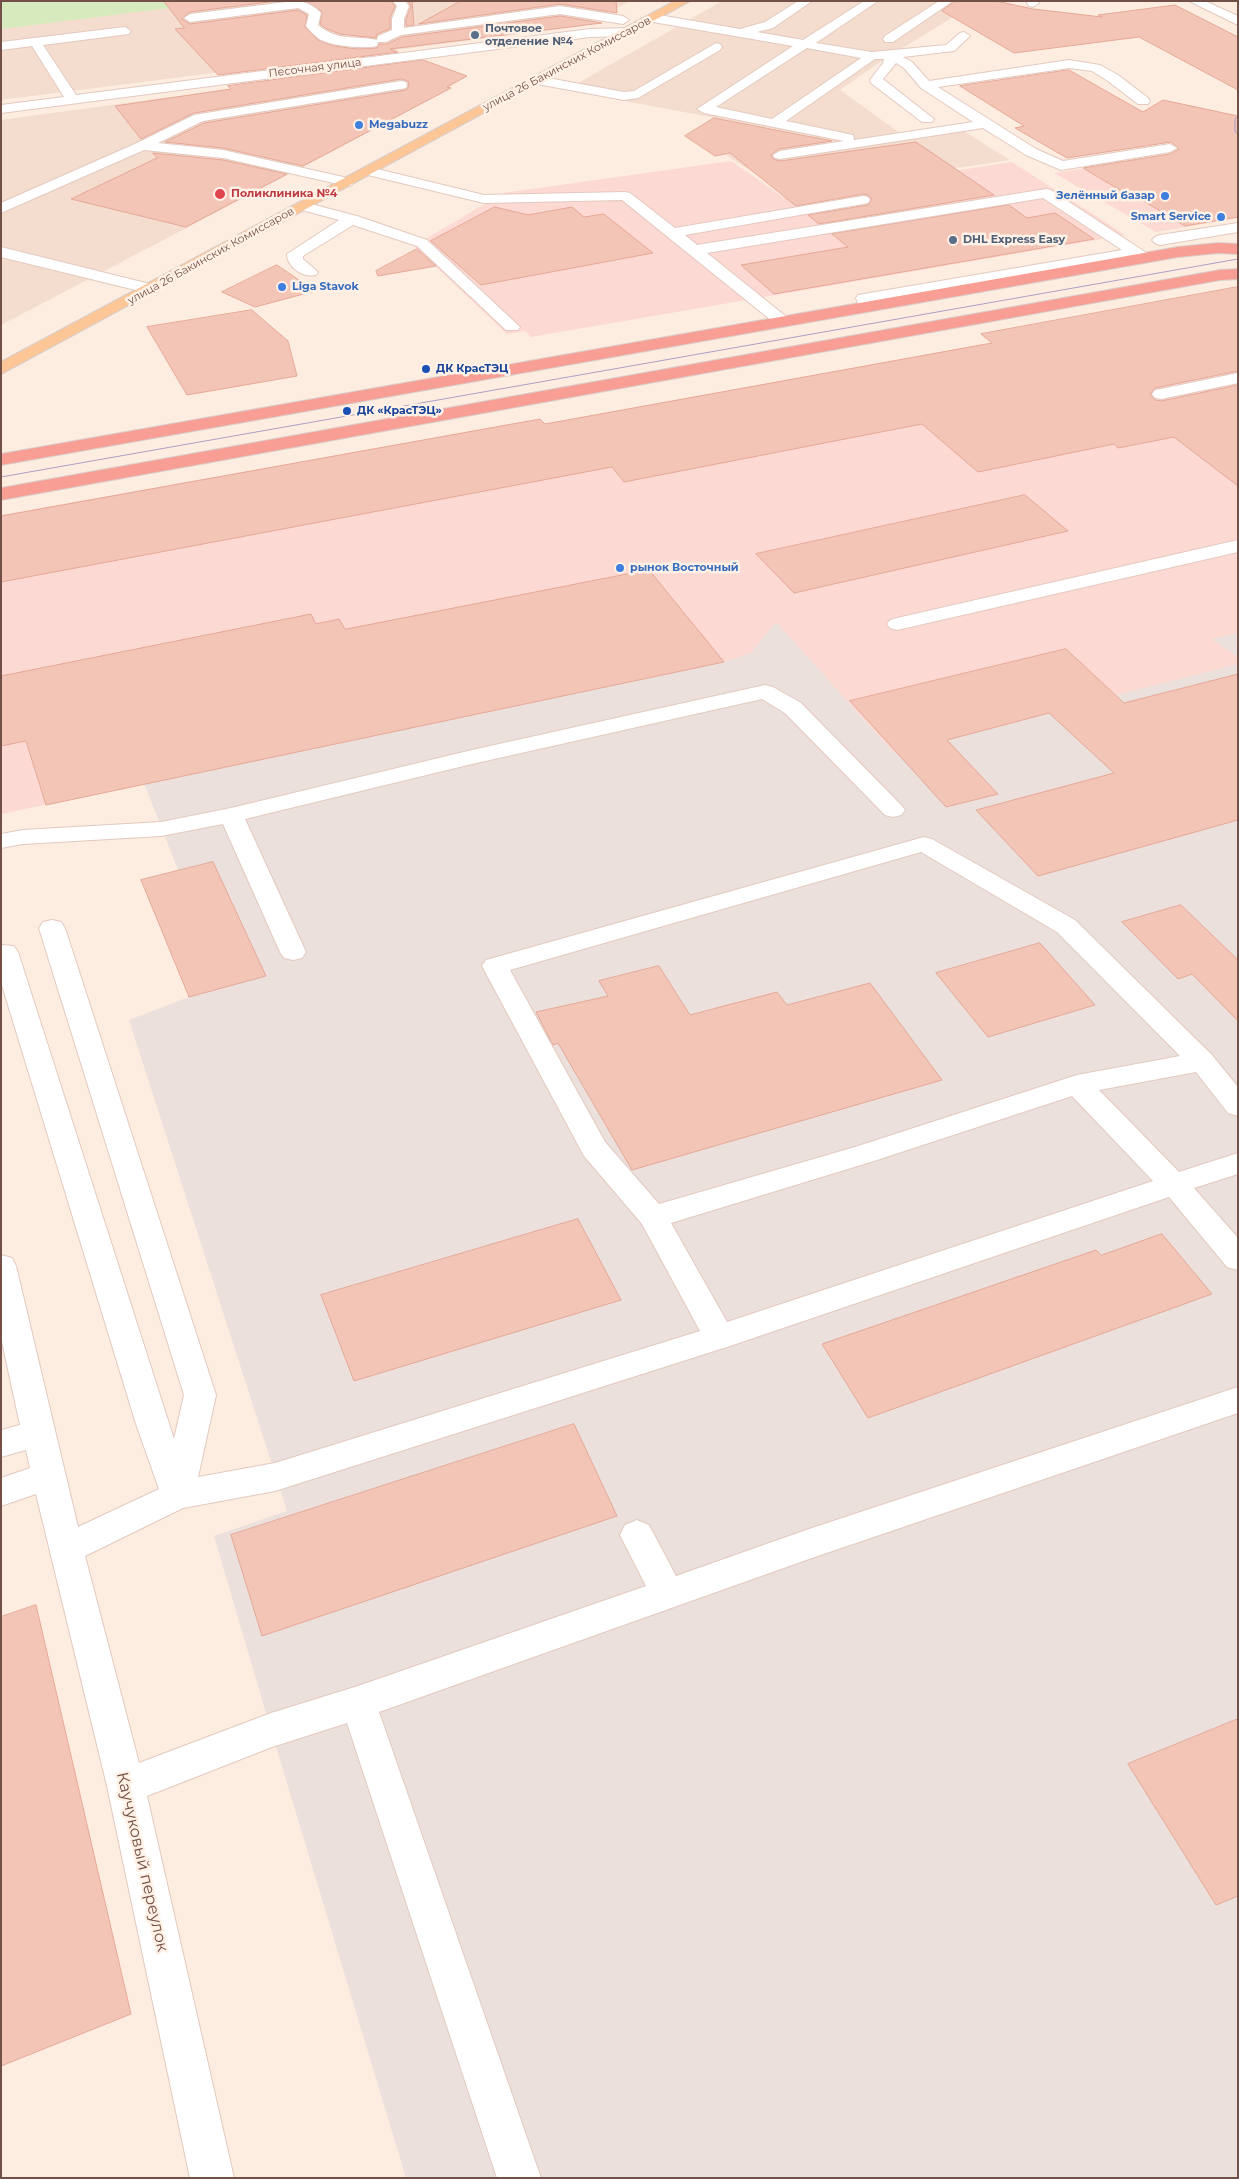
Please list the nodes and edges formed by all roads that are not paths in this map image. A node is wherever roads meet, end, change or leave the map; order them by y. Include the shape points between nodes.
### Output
1 (399, 1) edge
2 (541, 1) edge
3 (684, 1) edge
4 (806, 1) edge
5 (872, 1) edge
6 (946, 1) edge
7 (1195, 1) edge
8 (560, 10) junction
9 (190, 18) dead end
10 (648, 20) junction
11 (1238, 21) edge
12 (125, 31) dead end
13 (398, 32) junction
14 (628, 32) junction
15 (743, 33) junction
16 (964, 36) dead end
17 (889, 39) dead end
18 (35, 42) junction
19 (374, 43) junction
20 (806, 43) junction
21 (1, 46) edge
22 (716, 47) dead end
23 (891, 55) junction
24 (872, 56) junction
25 (390, 59) junction
26 (537, 80) junction
27 (401, 85) dead end
28 (926, 85) junction
29 (72, 99) junction
30 (1143, 100) dead end
31 (1, 109) edge
32 (927, 119) dead end
33 (774, 123) junction
34 (985, 124) junction
35 (868, 142) junction
36 (142, 146) junction
37 (1170, 148) dead end
38 (780, 155) dead end
39 (368, 170) junction
40 (348, 182) junction
41 (863, 200) dead end
42 (303, 206) junction
43 (1, 209) edge
44 (352, 219) junction
45 (1238, 227) edge
46 (673, 233) junction
47 (1238, 249) edge
48 (694, 250) junction
49 (1, 252) edge
50 (1178, 252) junction
51 (1141, 255) junction
52 (310, 272) dead end
53 (1238, 274) edge
54 (152, 289) junction
55 (783, 322) junction
56 (512, 327) dead end
57 (1, 370) edge
58 (1238, 378) edge
59 (1161, 394) dead end
60 (1, 460) edge
61 (1, 494) edge
62 (1238, 546) edge
63 (897, 624) dead end
64 (893, 810) dead end
65 (231, 815) junction
66 (12, 839) edge
67 (52, 928) dead end
68 (5, 952) dead end
69 (294, 952) dead end
70 (1202, 1062) junction
71 (1077, 1084) junction
72 (1238, 1106) edge
73 (1238, 1163) edge
74 (1174, 1184) junction
75 (653, 1217) junction
76 (1238, 1259) edge
77 (1, 1266) edge
78 (719, 1337) junction
79 (1238, 1400) edge
80 (39, 1432) junction
81 (1, 1444) edge
82 (48, 1476) junction
83 (1, 1492) edge
84 (178, 1495) junction
85 (637, 1535) dead end
86 (68, 1548) junction
87 (668, 1595) junction
88 (358, 1703) junction
89 (126, 1786) junction
90 (212, 2178) edge
91 (519, 2178) edge

1 - 13 street via 403,6
2 - 8 street
3 - 10 main road, улица 26 Бакинских Комиссаров
4 - 15 street via 769,25
5 - 20 street
6 - 17 street
7 - 11 street
8 - 10 street
8 - 13 street
9 - 19 street via 300,4 315,13 312,26 324,37
10 - 14 main road, улица 26 Бакинских Комиссаров
10 - 15 street
12 - 18 street
13 - 19 street
14 - 25 street, Песочная улица via 590,33
14 - 26 main road, улица 26 Бакинских Комиссаров
15 - 20 street
16 - 23 street via 950,48
18 - 21 street
18 - 29 street
19 - 25 street
20 - 24 street
20 - 33 street via 704,109
22 - 26 street via 638,94 624,96
23 - 24 street
23 - 28 street via 908,65
23 - 32 street via 889,64 876,80
24 - 33 street
25 - 29 street, Песочная улица
26 - 39 main road, улица 26 Бакинских Комиссаров
27 - 36 street via 199,118
28 - 30 street via 1069,64 1095,68
28 - 34 street
29 - 31 street, Песочная улица
33 - 35 street
34 - 35 street
34 - 37 street via 1061,166
35 - 38 street
36 - 40 street via 223,154
36 - 43 street
39 - 40 main road, улица 26 Бакинских Комиссаров
39 - 46 street via 484,199 625,196
40 - 42 main road, улица 26 Бакинских Комиссаров
41 - 46 street
42 - 44 street
42 - 54 main road, улица 26 Бакинских Комиссаров
44 - 52 street via 295,254 296,261
44 - 56 street via 422,244
45 - 50 street via 1154,236
46 - 48 street
47 - 50 highway
48 - 51 street via 1046,192
48 - 55 street
49 - 54 street
50 - 51 highway
51 - 55 highway
53 - 61 highway
54 - 57 main road, улица 26 Бакинских Комиссаров
55 - 60 highway
58 - 59 street
62 - 63 street
64 - 65 street via 793,708 764,692
65 - 66 street via 161,829
65 - 69 street
67 - 84 street via 200,1395
68 - 84 street via 152,1424
70 - 71 street
70 - 72 street
70 - 75 street via 1066,926 924,844 495,966 594,1149
71 - 74 street
71 - 75 street via 864,1154
73 - 74 street
74 - 76 street
74 - 78 street
75 - 78 street
77 - 80 street, Каучуковый переулок
78 - 84 street via 275,1477
79 - 87 street via 809,1544
80 - 81 street
80 - 82 street, Каучуковый переулок
82 - 83 street
82 - 86 street, Каучуковый переулок
84 - 86 street
85 - 87 street
86 - 89 street, Каучуковый переулок
87 - 88 street
88 - 89 street via 271,1730
88 - 91 street
89 - 90 street, Каучуковый переулок

